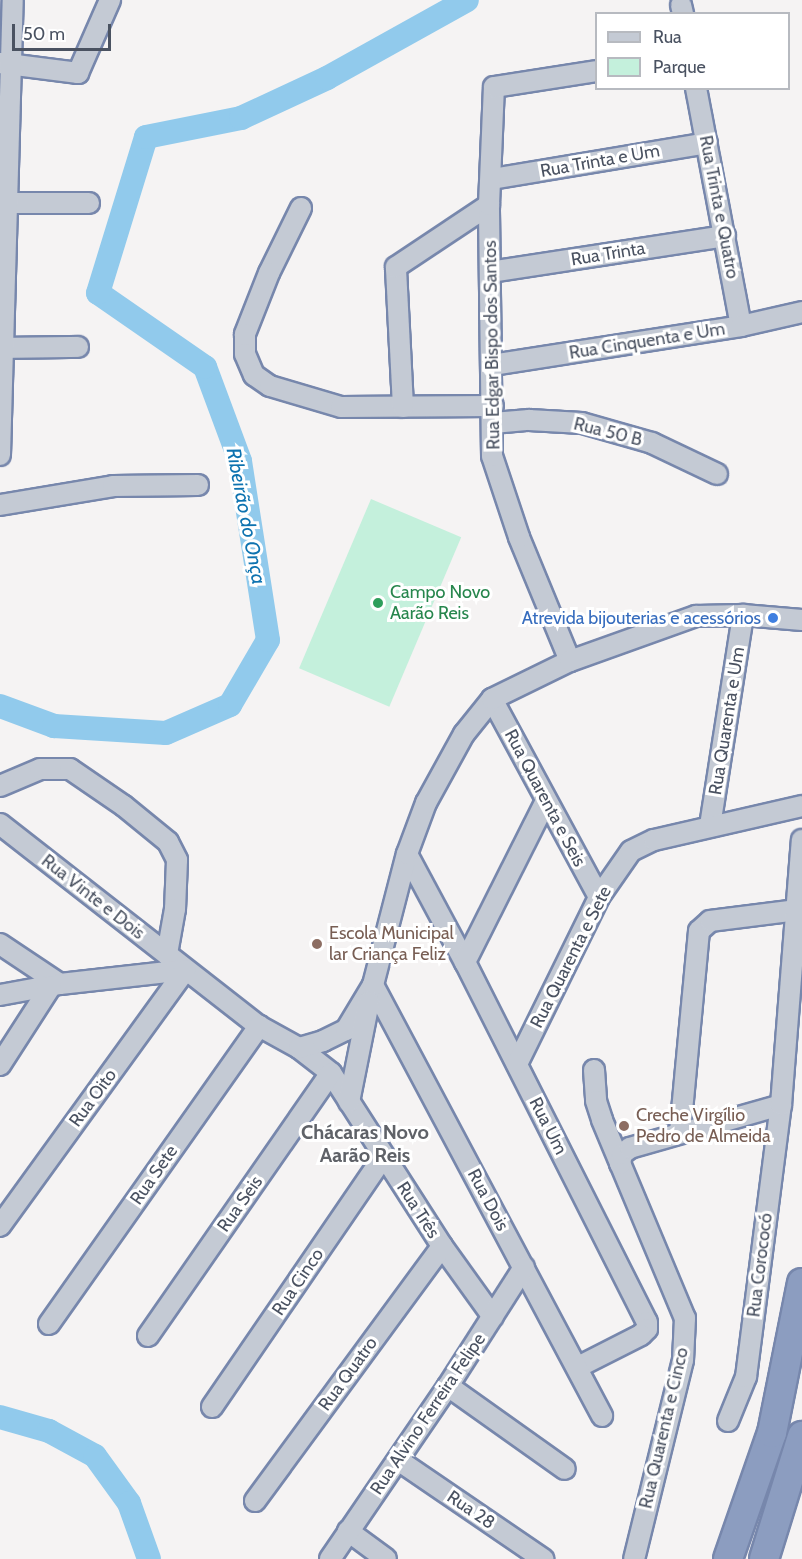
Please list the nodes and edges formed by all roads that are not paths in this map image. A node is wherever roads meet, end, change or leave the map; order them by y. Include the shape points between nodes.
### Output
1 (13, 0) edge
2 (110, 0) edge
3 (4, 59) edge
4 (595, 71) edge
5 (696, 90) edge
6 (707, 143) junction
7 (492, 179) junction
8 (6, 203) junction
9 (89, 203) dead end
10 (489, 206) junction
11 (301, 208) dead end
12 (725, 236) junction
13 (490, 272) junction
14 (802, 312) edge
15 (741, 327) junction
16 (78, 347) dead end
17 (3, 348) junction
18 (492, 365) junction
19 (403, 407) junction
20 (493, 415) junction
21 (0, 455) edge
22 (717, 474) dead end
23 (198, 485) dead end
24 (0, 505) edge
25 (743, 615) junction
26 (802, 620) edge
27 (570, 662) junction
28 (492, 699) junction
29 (0, 786) edge
30 (546, 801) junction
31 (802, 806) edge
32 (0, 824) edge
33 (710, 826) junction
34 (802, 840) edge
35 (407, 854) junction
36 (599, 897) junction
37 (797, 909) junction
38 (0, 944) edge
39 (167, 954) junction
40 (465, 962) junction
41 (185, 970) junction
42 (55, 985) junction
43 (373, 985) junction
44 (0, 995) edge
45 (259, 1026) junction
46 (299, 1047) junction
47 (518, 1064) junction
48 (0, 1065) edge
49 (594, 1070) dead end
50 (331, 1073) junction
51 (349, 1102) junction
52 (781, 1106) junction
53 (680, 1132) junction
54 (383, 1157) junction
55 (620, 1164) junction
56 (0, 1226) edge
57 (442, 1246) junction
58 (524, 1267) junction
59 (802, 1283) edge
60 (493, 1317) junction
61 (49, 1324) dead end
62 (148, 1336) dead end
63 (578, 1367) junction
64 (448, 1386) junction
65 (212, 1407) dead end
66 (602, 1416) dead end
67 (728, 1421) dead end
68 (802, 1436) edge
69 (398, 1460) junction
70 (799, 1463) edge
71 (565, 1469) dead end
72 (255, 1501) dead end
73 (348, 1531) junction
74 (330, 1559) edge
75 (386, 1559) edge
76 (543, 1559) edge
77 (634, 1559) edge
78 (728, 1559) edge
79 (764, 1559) edge

1 - 3 street
2 - 3 street via 78,73
3 - 8 street
4 - 7 street, Rua Edgar Bispo dos Santos via 494,87
5 - 6 street, Rua Trinta e Quatro
6 - 7 street, Rua Trinta e Um
6 - 12 street, Rua Trinta e Quatro
7 - 10 street, Rua Edgar Bispo dos Santos
8 - 9 street
8 - 17 street
10 - 13 street, Rua Edgar Bispo dos Santos
10 - 19 street via 396,267
11 - 19 street, Rua 50 B via 245,334 245,354 254,375 270,386 341,407
12 - 13 street, Rua Trinta
12 - 15 street, Rua Trinta e Quatro
13 - 18 street, Rua Edgar Bispo dos Santos
14 - 15 street, Rua Cinquenta e Um
15 - 18 street, Rua Cinquenta e Um
16 - 17 street
17 - 21 street
18 - 20 street, Rua Edgar Bispo dos Santos
19 - 20 street, Rua 50 B
20 - 22 street, Rua 50 B via 582,423 652,443
20 - 27 street, Rua Edgar Bispo dos Santos via 492,456 519,537
23 - 24 street via 113,486
25 - 26 street
25 - 27 street via 696,616
25 - 33 street, Rua Quarenta e Um
27 - 28 street
28 - 30 street, Rua Quarenta e Seis
28 - 35 street via 458,744 426,803
29 - 39 street via 40,770 70,769 168,842 177,860 175,909
30 - 36 street, Rua Quarenta e Seis
30 - 40 street
31 - 33 street, Rua Quarenta e Sete
32 - 39 street, Rua Vinte e Dois
33 - 36 street, Rua Quarenta e Sete via 654,840 631,851
34 - 37 street, Rua Corococó
35 - 40 street, Rua Um
35 - 43 street
36 - 47 street, Rua Quarenta e Sete
37 - 52 street, Rua Corococó
37 - 53 street via 711,921 699,931
38 - 42 street
39 - 41 street, Rua Vinte e Dois
40 - 47 street, Rua Um
41 - 42 street
41 - 45 street, Rua Vinte e Dois
41 - 56 street, Rua Oito
42 - 44 street
42 - 48 street
43 - 46 street via 346,1030
43 - 51 street
43 - 58 street, Rua Dois
45 - 46 street, Rua Três
45 - 61 street, Rua Sete
46 - 50 street, Rua Três
47 - 63 street, Rua Um via 647,1322 641,1335
49 - 55 street, Rua Quarenta e Cinco via 596,1101
50 - 51 street, Rua Três
50 - 62 street, Rua Seis
51 - 54 street, Rua Três
52 - 53 street
52 - 67 street, Rua Corococó via 746,1377
53 - 55 street via 630,1148 622,1154
54 - 57 street, Rua Três
54 - 65 street, Rua Cinco
55 - 77 street, Rua Quarenta e Cinco via 685,1318 682,1360
57 - 60 street, Rua Três
57 - 72 street, Rua Quatro
58 - 60 street, Rua Alvino Ferreira Felipe
58 - 63 street, Rua Dois
59 - 78 highway via 772,1433
60 - 64 street, Rua Alvino Ferreira Felipe
63 - 66 street, Rua Dois
64 - 69 street, Rua Alvino Ferreira Felipe
64 - 71 street
68 - 70 highway
69 - 73 street, Rua Alvino Ferreira Felipe
69 - 76 street, Rua 28
70 - 79 highway
73 - 74 street, Rua Alvino Ferreira Felipe
73 - 75 street

